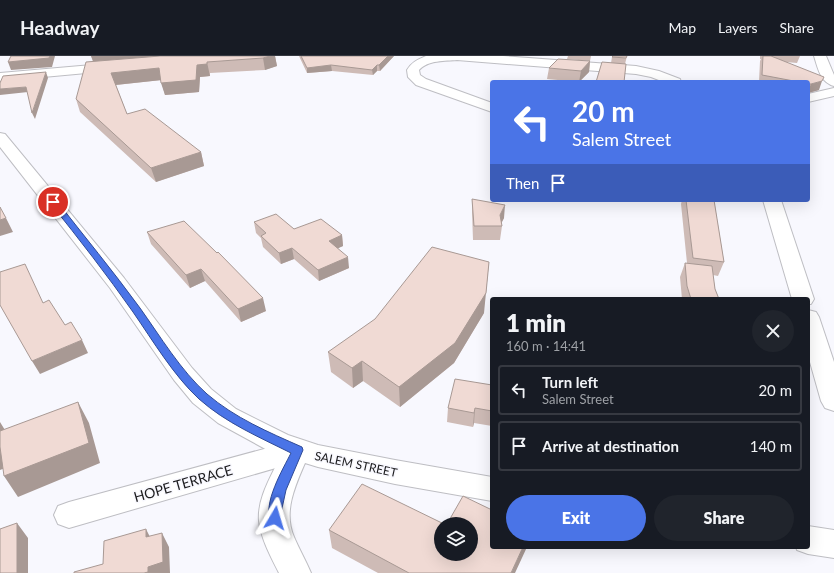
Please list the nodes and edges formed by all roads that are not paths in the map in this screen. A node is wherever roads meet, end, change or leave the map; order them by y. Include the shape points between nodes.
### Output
1 (820, 56) edge
2 (125, 66) edge
3 (0, 77) edge
4 (670, 80) edge
5 (834, 82) edge
6 (834, 92) edge
7 (810, 98) edge
8 (490, 107) edge
9 (0, 137) edge
10 (773, 202) edge
11 (802, 297) edge
12 (810, 323) edge
13 (834, 401) edge
14 (298, 450) junction
15 (490, 489) edge
16 (69, 515) dead end
17 (810, 540) edge
18 (834, 544) edge
19 (295, 573) edge

1 - 5 street via 827,76
2 - 3 street
4 - 8 street via 636,70 462,56 430,59 418,64 413,70 414,77 424,84
6 - 7 street
9 - 14 street, SALEM STREET via 88,245 202,396 243,425
10 - 11 street
12 - 13 street
14 - 15 street, SALEM STREET via 395,472
14 - 16 street, HOPE TERRACE
14 - 19 street via 275,507 275,529
17 - 18 street

